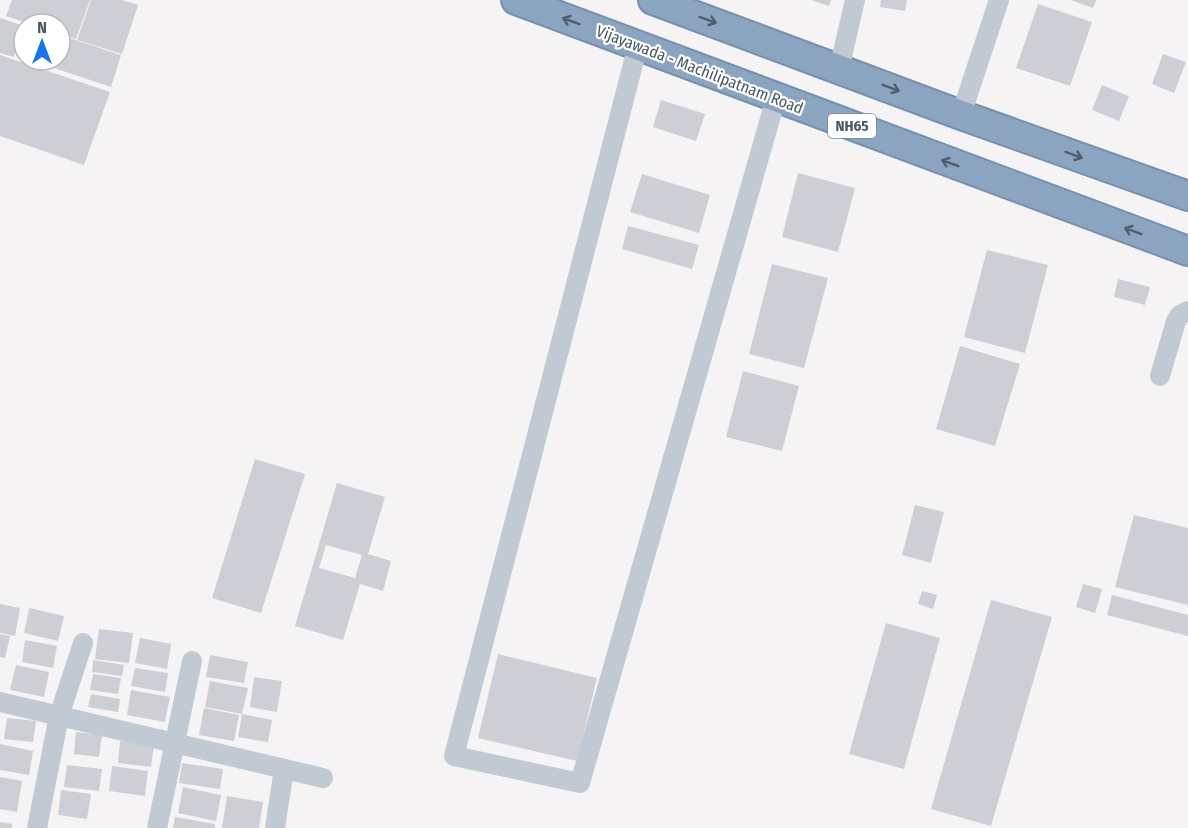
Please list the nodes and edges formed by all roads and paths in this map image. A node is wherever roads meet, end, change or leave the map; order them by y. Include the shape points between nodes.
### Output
1 (516, 0) edge
2 (653, 0) edge
3 (855, 0) edge
4 (999, 0) edge
5 (638, 45) junction
6 (839, 69) junction
7 (776, 98) junction
8 (961, 115) junction
9 (1186, 190) edge
10 (1188, 251) edge
11 (1188, 311) edge
12 (1160, 376) dead end
13 (83, 643) dead end
14 (192, 661) dead end
15 (0, 702) edge
16 (59, 716) junction
17 (176, 743) junction
18 (284, 769) junction
19 (323, 778) dead end
20 (38, 828) edge
21 (157, 828) edge
22 (275, 828) edge

5 -> 1 highway, Vijayawada - Machilipatnam Road / NH65
2 -> 6 highway
3 - 6 street
4 - 8 street
5 - 7 highway, Vijayawada - Machilipatnam Road / NH65
5 - 7 street via 454,756 580,783
6 -> 8 highway
10 -> 7 highway, Vijayawada - Machilipatnam Road / NH65
8 -> 9 highway
11 - 12 street via 1176,321
13 - 16 street
14 - 17 street
15 - 16 street
16 - 17 street
16 - 20 street
17 - 18 street
17 - 21 street
18 - 19 street
18 - 22 street

